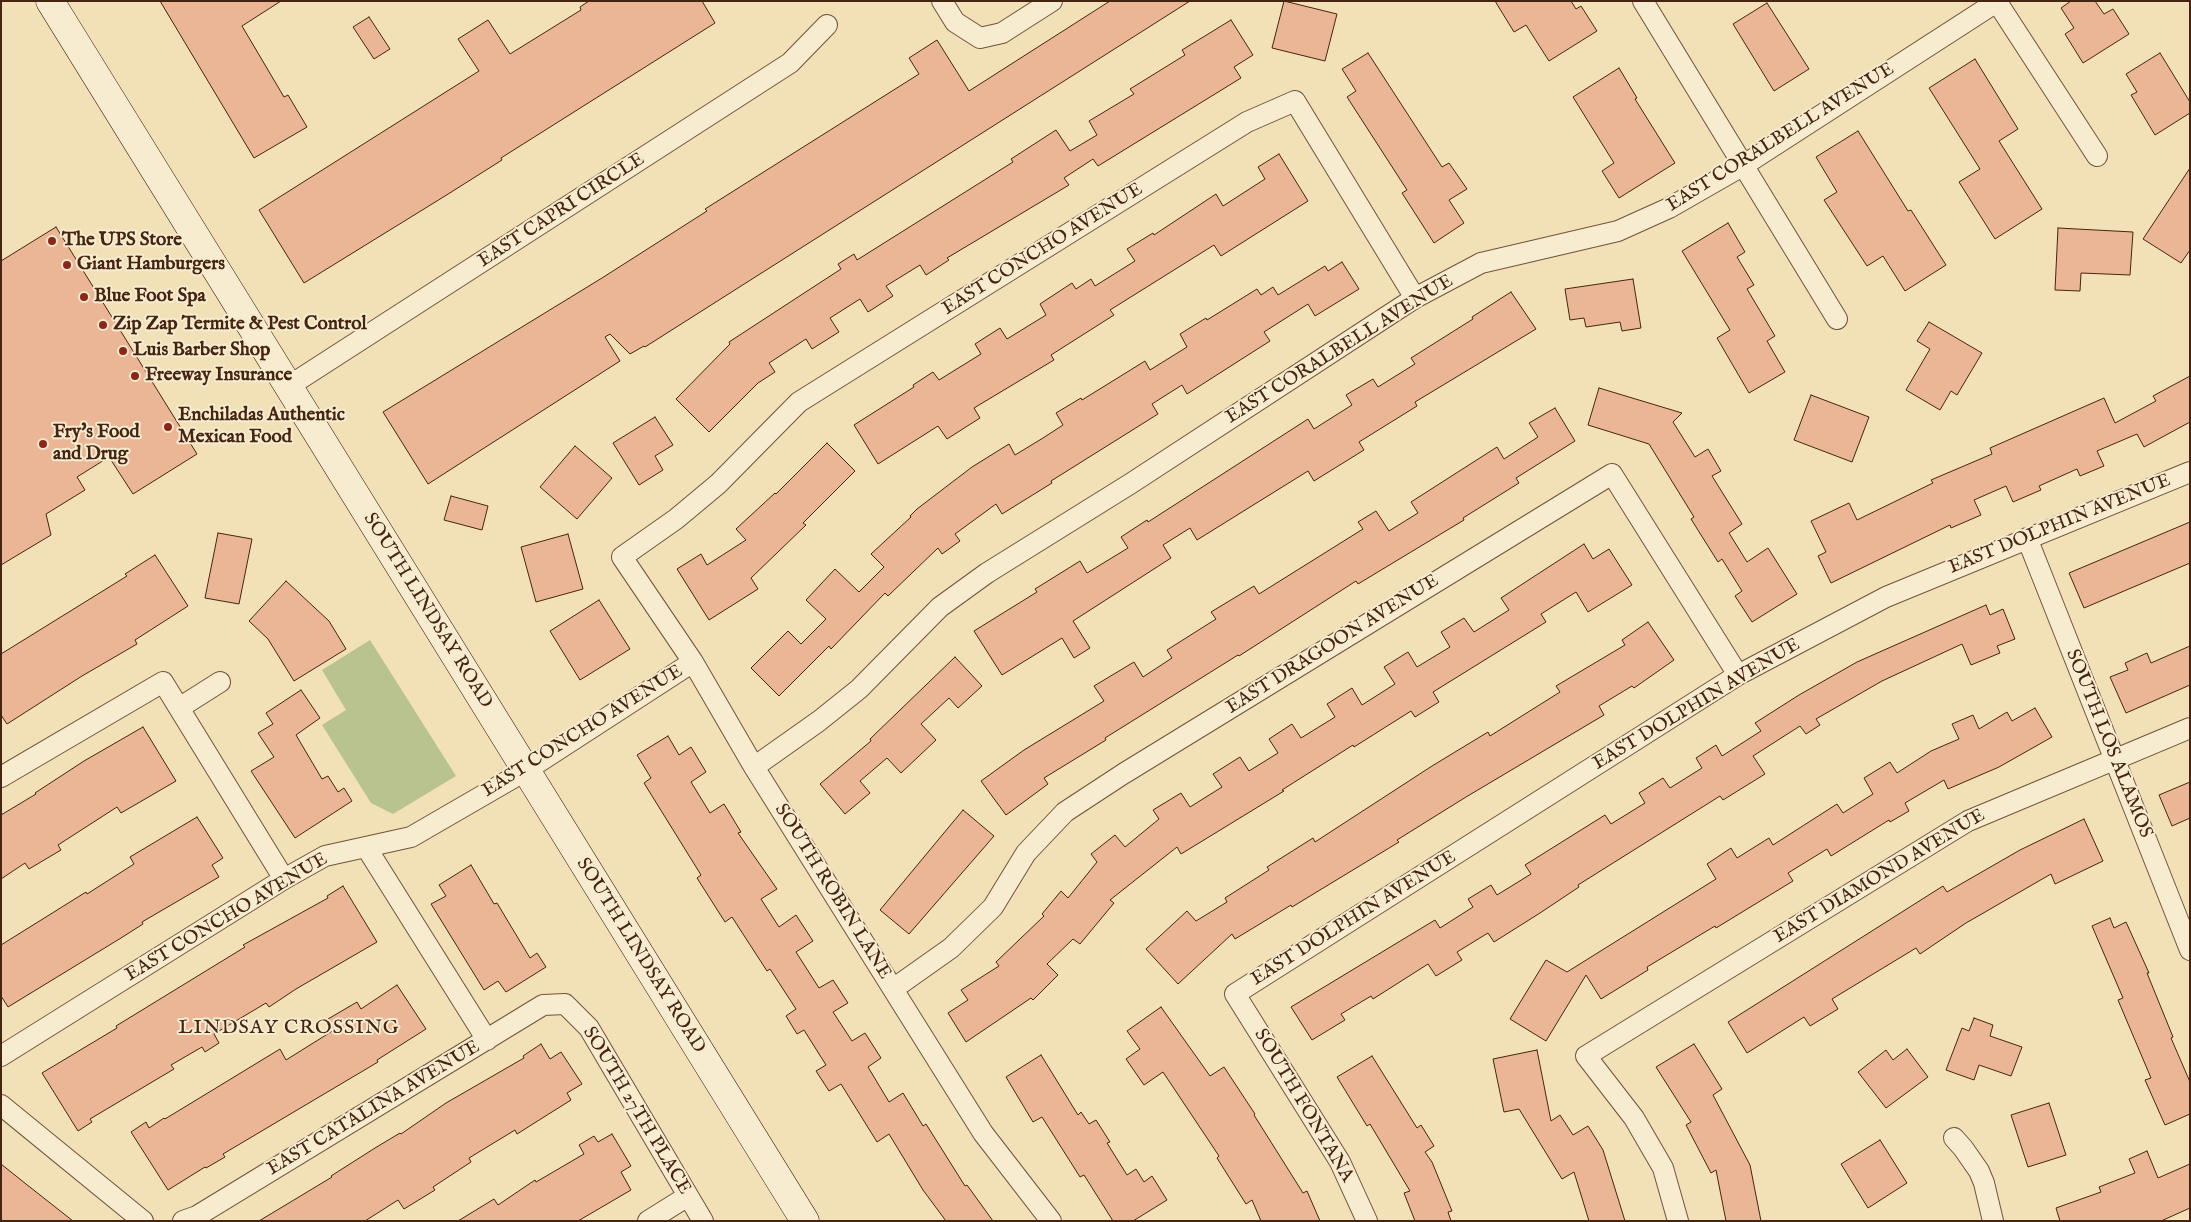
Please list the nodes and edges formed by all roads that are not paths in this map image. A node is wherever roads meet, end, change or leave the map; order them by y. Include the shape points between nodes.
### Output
1 (50, 1) edge
2 (942, 1) edge
3 (1052, 1) edge
4 (1643, 1) edge
5 (1997, 2) edge
6 (827, 25) dead end
7 (2097, 156) dead end
8 (1744, 165) junction
9 (1415, 298) junction
10 (1837, 319) dead end
11 (289, 386) junction
12 (2190, 472) edge
13 (2026, 538) junction
14 (622, 557) joint
15 (693, 662) junction
16 (1738, 675) junction
17 (220, 682) dead end
18 (179, 708) junction
19 (2190, 728) edge
20 (2115, 761) junction
21 (754, 767) junction
22 (525, 771) junction
23 (1, 777) edge
24 (366, 847) junction
25 (284, 879) junction
26 (2190, 950) edge
27 (893, 989) junction
28 (1235, 994) joint
29 (565, 1004) joint
30 (487, 1040) junction
31 (1, 1056) edge
32 (1, 1105) edge
33 (1954, 1138) dead end
34 (688, 1196) junction
35 (143, 1221) edge
36 (184, 1221) edge
37 (648, 1221) edge
38 (702, 1221) edge
39 (805, 1221) edge
40 (1051, 1221) edge
41 (1368, 1221) edge
42 (1678, 1221) edge
43 (1993, 1221) edge

1 - 11 main road, SOUTH LINDSAY ROAD
2 - 3 street via 955,22 980,38 1002,33
4 - 8 street
5 - 7 street
5 - 8 street, EAST CORALBELL AVENUE
6 - 11 street, EAST CAPRI CIRCLE via 790,64
8 - 9 street, EAST CORALBELL AVENUE via 1670,208 1618,232 1481,263
8 - 10 street
9 - 14 street, EAST CONCHO AVENUE via 1295,101 1247,122 799,402 718,484
9 - 21 street, EAST CORALBELL AVENUE via 987,573 940,607 859,689
11 - 22 main road, SOUTH LINDSAY ROAD
12 - 13 street, EAST DOLPHIN AVENUE
13 - 16 street, EAST DOLPHIN AVENUE via 1886,597
13 - 20 street, SOUTH LOS ALAMOS
14 - 15 street, SOUTH ROBIN LANE
15 - 21 street, SOUTH ROBIN LANE
15 - 22 street, EAST CONCHO AVENUE
16 - 27 street, EAST DRAGOON AVENUE via 1612,474 1065,812 1026,853 993,907 951,948
16 - 28 street, EAST DOLPHIN AVENUE
17 - 18 street
18 - 23 street via 162,682
18 - 25 street
19 - 20 street, EAST DIAMOND AVENUE
20 - 26 street, SOUTH LOS ALAMOS
20 - 42 street, EAST DIAMOND AVENUE via 1968,821 1586,1056 1634,1118 1664,1168
21 - 27 street, SOUTH ROBIN LANE
22 - 24 street, EAST CONCHO AVENUE via 411,837
22 - 39 main road, SOUTH LINDSAY ROAD
24 - 25 street, EAST CONCHO AVENUE via 325,856
24 - 30 street
25 - 31 street, EAST CONCHO AVENUE
27 - 40 street, SOUTH ROBIN LANE via 983,1133
28 - 41 street, SOUTH FONTANA via 1340,1162
29 - 30 street, EAST CATALINA AVENUE via 543,1005
29 - 34 street, SOUTH 27TH PLACE via 589,1028
30 - 36 street, EAST CATALINA AVENUE
32 - 35 street
33 - 43 street via 1979,1171
34 - 37 street
34 - 38 street, SOUTH 27TH PLACE

